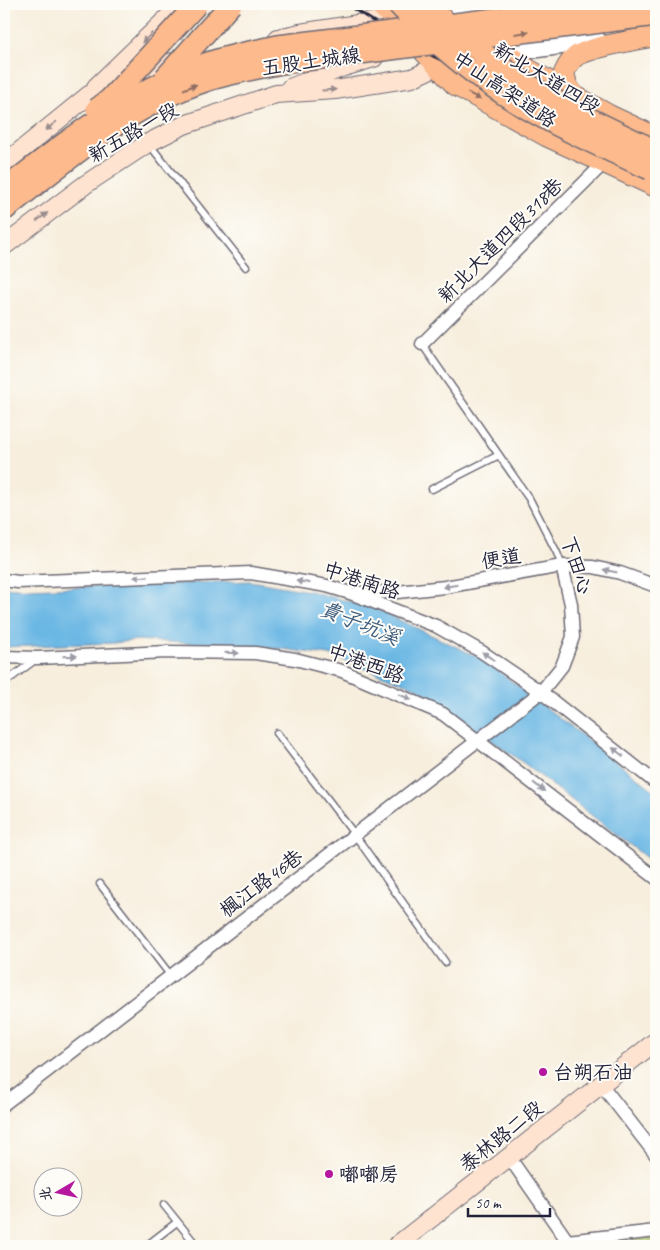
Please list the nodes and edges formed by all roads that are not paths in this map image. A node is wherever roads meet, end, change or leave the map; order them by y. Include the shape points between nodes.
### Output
1 (182, 4) edge
2 (197, 4) edge
3 (231, 4) edge
4 (379, 4) edge
5 (493, 4) edge
6 (616, 4) edge
7 (433, 8) edge
8 (396, 11) edge
9 (656, 15) edge
10 (656, 35) edge
11 (419, 46) junction
12 (507, 53) junction
13 (479, 60) junction
14 (437, 66) junction
15 (276, 94) junction
16 (573, 94) junction
17 (88, 95) junction
18 (148, 143) junction
19 (654, 161) edge
20 (604, 163) junction
21 (4, 164) edge
22 (4, 180) edge
23 (4, 190) edge
24 (4, 210) edge
25 (4, 226) edge
26 (4, 246) edge
27 (246, 267) dead end
28 (422, 344) joint
29 (499, 455) junction
30 (432, 489) dead end
31 (562, 566) junction
32 (4, 580) edge
33 (656, 586) edge
34 (350, 593) junction
35 (4, 657) edge
36 (38, 658) junction
37 (4, 683) edge
38 (538, 694) junction
39 (277, 733) dead end
40 (480, 739) junction
41 (656, 782) edge
42 (355, 834) junction
43 (656, 878) edge
44 (100, 884) dead end
45 (445, 962) dead end
46 (171, 976) junction
47 (656, 1041) edge
48 (600, 1084) junction
49 (4, 1104) edge
50 (656, 1155) edge
51 (510, 1157) junction
52 (164, 1205) dead end
53 (178, 1222) junction
54 (656, 1230) edge
55 (569, 1243) edge
56 (146, 1246) edge
57 (197, 1246) edge
58 (396, 1246) edge

1 -> 17 main road
2 - 22 highway, bridge via 109,100
3 - 25 highway, bridge via 112,140
4 - 8 main road
5 - 7 street
6 - 23 highway, 五股土城線, bridge via 278,46 240,54 202,66 147,90 59,146
7 - 8 main road
7 - 11 main road
7 - 12 main road, 新北大道四段
7 - 13 main road, 新北大道四段
7 - 19 highway, 中山高架道路, bridge via 507,71
8 - 11 main road
8 - 17 main road via 164,64
8 - 19 highway, 中山高架道路, bridge via 517,102 565,129
24 -> 9 highway, 五股土城線, bridge via 117,125 167,97 208,80 282,63
10 - 12 street
10 - 16 main road via 578,55 564,73
11 - 13 main road, 新北大道四段
11 - 14 main road
11 - 15 main road via 341,68
12 - 13 main road, 新五路一段
12 - 16 main road, 新北大道四段
13 - 14 main road, 新五路一段
13 - 19 main road, 新北大道四段 via 523,95
15 -> 14 main road, 新五路一段 via 335,90 412,78
14 -> 20 main road via 455,85 546,136
15 - 18 main road, 新五路一段 via 184,124
16 - 19 main road, 新北大道四段 via 609,115
17 -> 21 main road
26 -> 18 main road, 新五路一段 via 86,184
18 - 27 lane
19 - 20 main road
20 - 28 street, 新北大道四段318巷 via 520,253
28 - 29 lane, 下田心
29 - 30 lane
29 - 31 lane, 下田心 via 530,500
33 -> 31 street, 便道 via 593,567
31 -> 34 street, 便道 via 445,587
31 - 38 street, 下田心 via 571,604 573,637 562,666
34 -> 32 street, 中港南路 via 251,573
38 -> 34 street, 中港南路 via 482,652 436,626
35 - 36 street, 中港西路
36 - 37 lane
36 -> 40 street, 中港西路 via 167,652 255,653 295,659 342,670 443,714
38 - 40 street, 楓江路46巷
41 -> 38 street, 中港南路
39 - 42 lane
40 - 42 street, 楓江路46巷
40 -> 43 street, 中港西路
42 - 45 lane
42 - 46 street, 楓江路46巷
44 - 46 lane
46 - 49 street, 楓江路46巷
47 - 48 main road, 泰林路二段
48 - 50 street
48 - 51 main road, 泰林路二段
51 - 55 street
51 - 58 main road, 泰林路二段
52 - 53 lane
53 - 56 lane
53 - 57 lane
54 - 55 street

